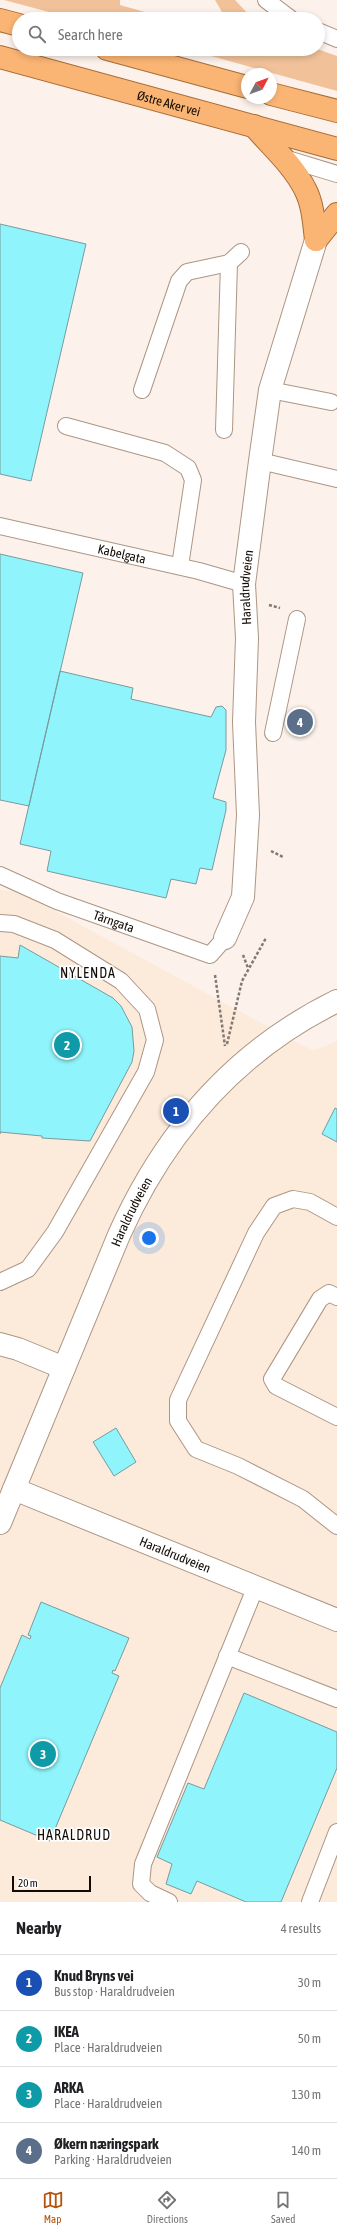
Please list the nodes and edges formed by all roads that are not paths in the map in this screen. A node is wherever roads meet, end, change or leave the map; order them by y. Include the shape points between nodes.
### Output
1 (266, 0) edge
2 (282, 12) edge
3 (0, 20) edge
4 (12, 23) edge
5 (325, 34) edge
6 (337, 39) edge
7 (133, 56) edge
8 (0, 57) edge
9 (241, 85) edge
10 (277, 96) edge
11 (337, 111) edge
12 (254, 126) junction
13 (337, 149) edge
14 (282, 157) junction
15 (337, 174) edge
16 (337, 214) edge
17 (316, 240) junction
18 (241, 252) dead end
19 (229, 263) junction
20 (142, 390) dead end
21 (270, 390) junction
22 (331, 402) dead end
23 (66, 426) dead end
24 (224, 430) dead end
25 (260, 461) junction
26 (337, 479) edge
27 (0, 526) edge
28 (180, 566) junction
29 (244, 584) junction
30 (297, 619) dead end
31 (273, 733) dead end
32 (0, 875) edge
33 (0, 923) edge
34 (225, 938) joint
35 (337, 1001) edge
36 (337, 1217) edge
37 (0, 1282) edge
38 (337, 1297) edge
39 (0, 1344) edge
40 (64, 1368) junction
41 (337, 1417) edge
42 (14, 1489) junction
43 (0, 1522) edge
44 (337, 1526) edge
45 (256, 1586) junction
46 (337, 1620) edge
47 (227, 1656) junction
48 (337, 1699) edge
49 (337, 1832) edge
50 (169, 1902) edge
51 (310, 1902) edge

1 - 2 lane
3 - 4 highway
5 - 6 lane
7 - 9 highway
8 - 12 highway, Østre Aker vei
10 - 11 highway
12 - 13 highway, Østre Aker vei
12 - 14 highway
14 - 15 lane
14 - 17 highway via 306,189 312,208
16 - 17 highway
17 - 21 street, Haraldrudveien
18 - 19 lane
19 - 20 lane via 187,272 179,281
19 - 24 lane
21 - 22 lane
21 - 25 street, Haraldrudveien
23 - 28 lane via 165,453 188,468 193,480
25 - 26 lane
25 - 29 street, Haraldrudveien
27 - 28 lane, Kabelgata
28 - 29 lane, Kabelgata
29 - 34 street, Haraldrudveien via 247,638 244,722 248,815 243,898
30 - 31 lane
32 - 34 lane, Tårngata via 57,901 210,955
33 - 37 lane via 14,924 55,940 122,981 147,1009 155,1040 146,1072 55,1232 28,1269
35 - 40 street, Haraldrudveien via 290,1027 252,1056 198,1107 175,1135 136,1196
36 - 44 lane via 310,1202 293,1200 274,1206 256,1233 178,1400 178,1421 196,1449 238,1466 304,1499
38 - 41 lane via 330,1293 320,1299 272,1379 276,1386
39 - 40 street
40 - 42 street, Haraldrudveien
42 - 43 street, Haraldrudveien
42 - 45 street, Haraldrudveien
45 - 46 street, Haraldrudveien
45 - 47 lane
47 - 48 lane
47 - 50 lane via 143,1864 141,1884 150,1893
49 - 51 lane

